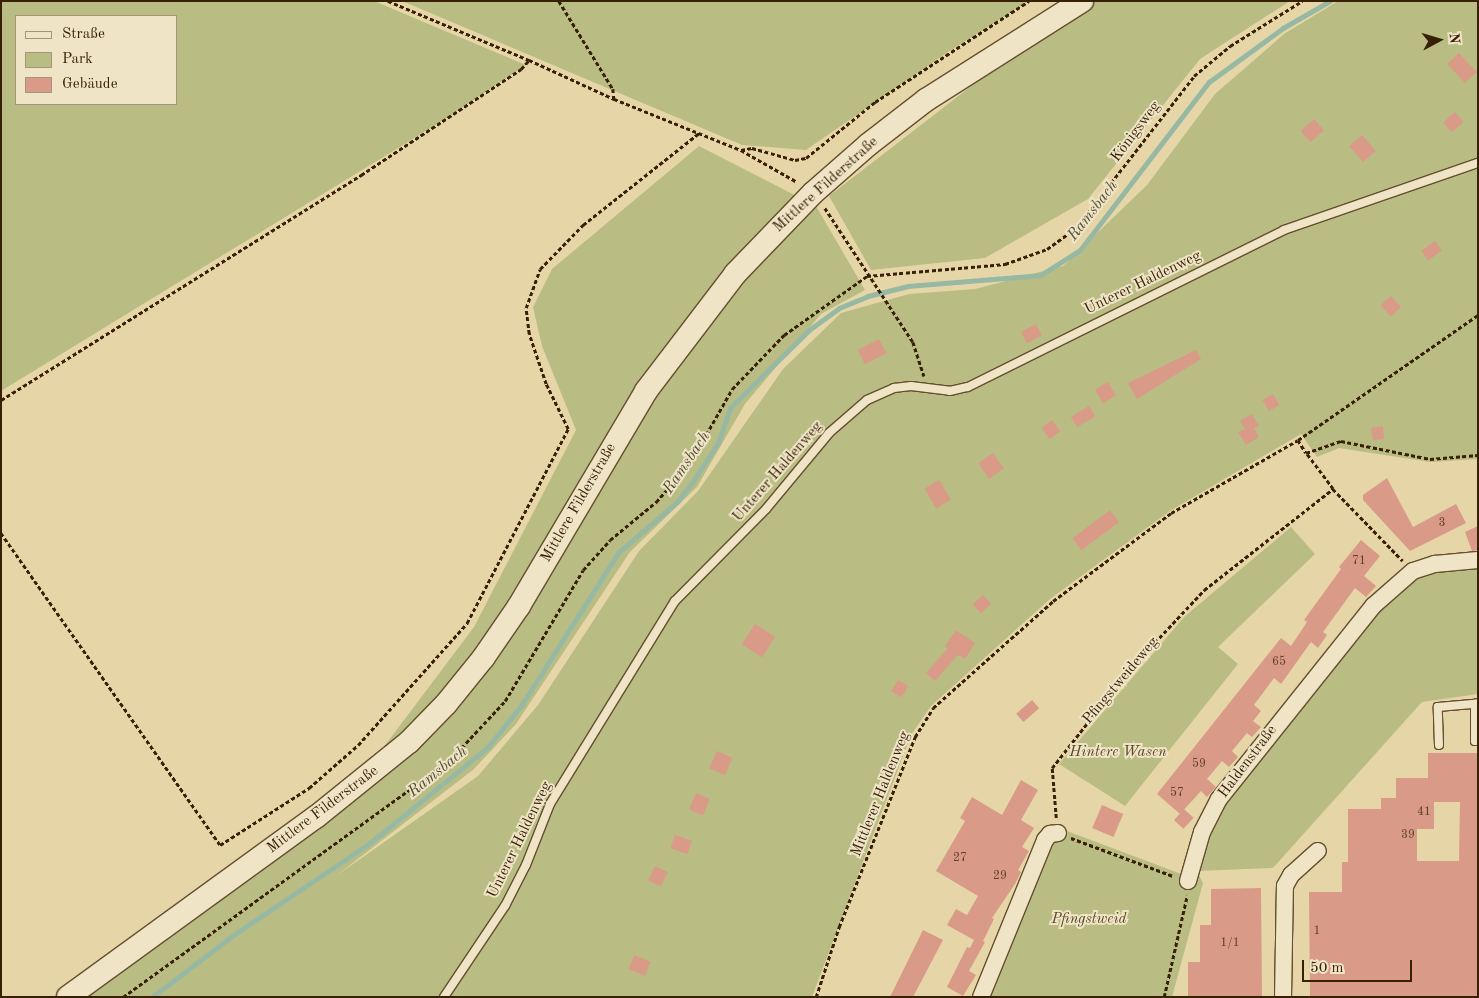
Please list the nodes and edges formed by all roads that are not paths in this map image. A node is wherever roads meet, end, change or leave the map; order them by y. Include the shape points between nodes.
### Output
1 (1082, 1) edge
2 (1478, 163) edge
3 (1478, 560) edge
4 (1476, 704) edge
5 (1478, 741) edge
6 (1439, 745) dead end
7 (1058, 833) road end
8 (1318, 851) dead end
9 (1188, 880) road end
10 (68, 997) edge
11 (444, 997) edge
12 (981, 997) edge
13 (1283, 997) edge

1 - 10 main road, Mittlere Filderstraße via 926,100 869,144 806,200 735,274 646,391 519,606 484,657 446,704 409,742 323,811
2 - 11 lane, Unterer Haldenweg via 1284,230 968,387 950,391 894,388 867,400 830,433 766,509 675,601 550,804 526,865 505,906
3 - 9 street, Haldenstraße via 1435,564 1414,571 1378,601 1338,647 1220,799 1202,832
4 - 5 lane via 1475,741
4 - 6 lane via 1438,707
7 - 12 street via 1050,834 1045,840
8 - 13 street via 1291,875 1285,886

